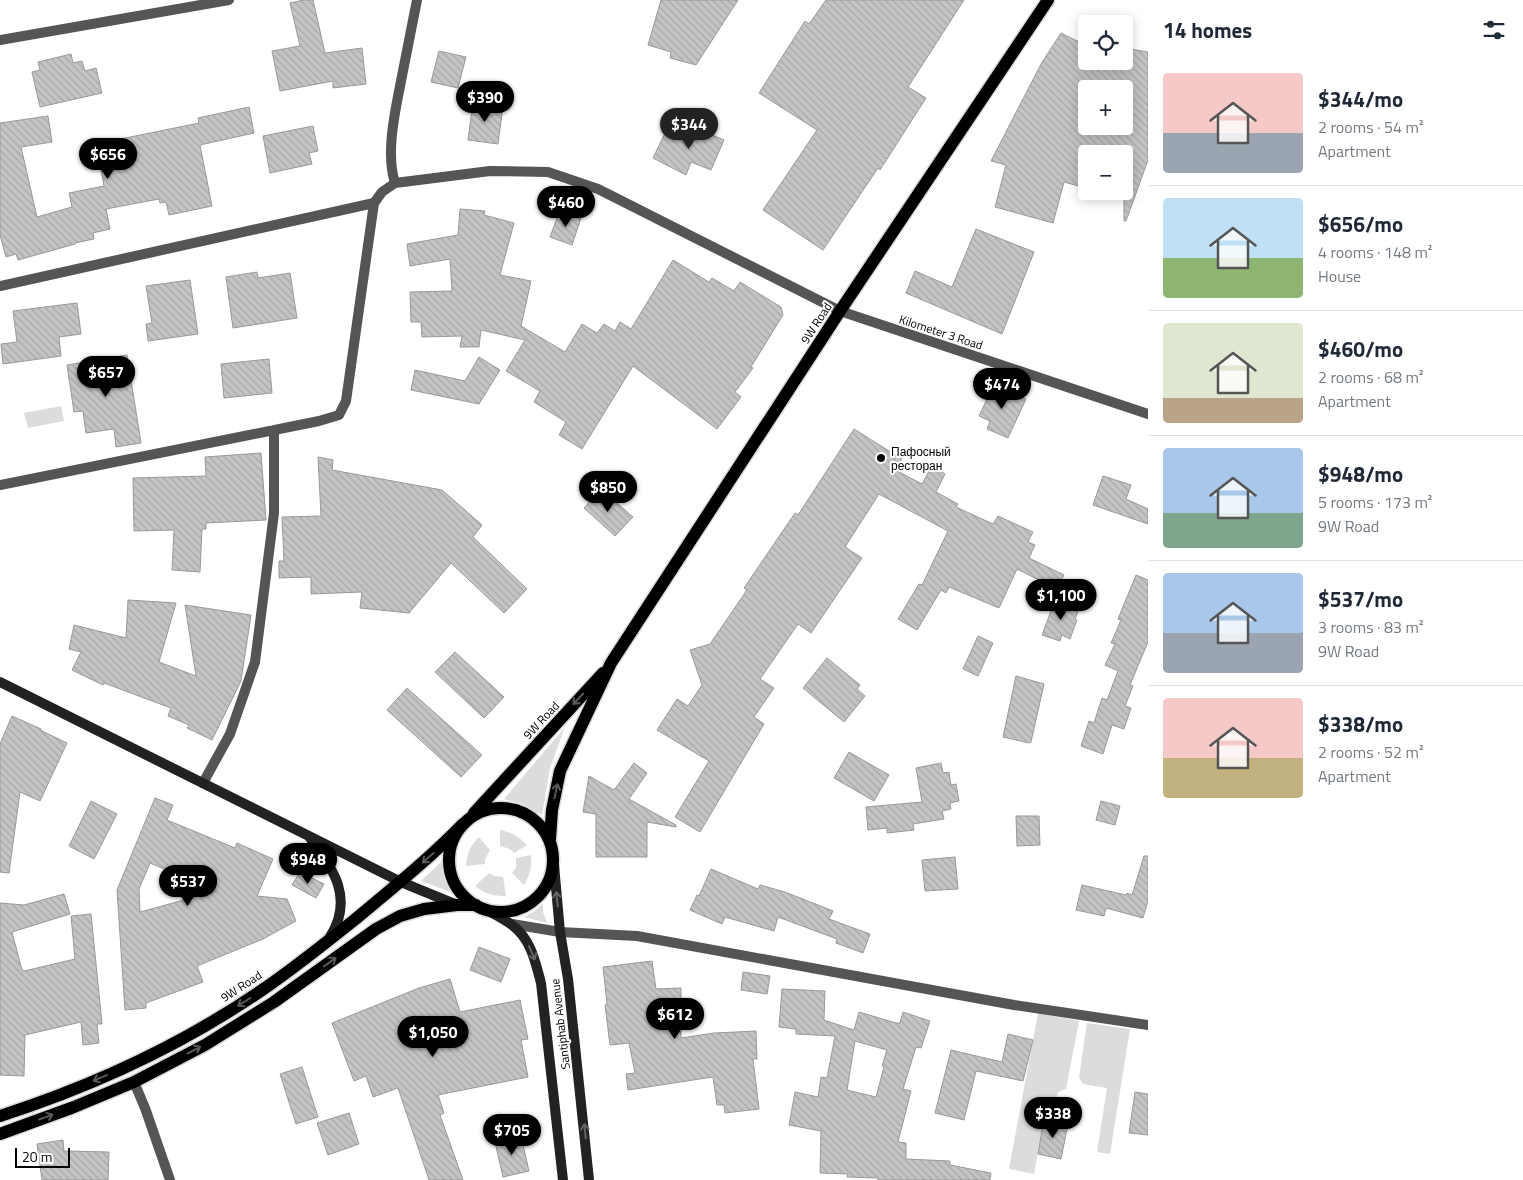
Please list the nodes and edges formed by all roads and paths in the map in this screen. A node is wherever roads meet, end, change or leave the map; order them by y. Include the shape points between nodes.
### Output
1 (229, 0) edge
2 (416, 0) edge
3 (1048, 0) edge
4 (0, 40) edge
5 (395, 183) junction
6 (374, 203) junction
7 (0, 286) edge
8 (840, 311) junction
9 (1148, 414) edge
10 (274, 430) junction
11 (0, 485) edge
12 (611, 663) junction
13 (0, 682) edge
14 (204, 783) junction
15 (466, 821) junction
16 (308, 835) junction
17 (550, 839) junction
18 (554, 865) junction
19 (401, 882) junction
20 (457, 905) junction
21 (480, 907) junction
22 (512, 924) junction
23 (560, 932) junction
24 (326, 943) junction
25 (265, 988) junction
26 (274, 1002) junction
27 (1148, 1025) edge
28 (134, 1082) junction
29 (0, 1116) edge
30 (0, 1134) edge
31 (170, 1180) edge
32 (563, 1180) edge
33 (589, 1180) edge

1 - 4 street
2 - 5 street via 395,115 392,148
3 - 8 main road, 9W Road
5 - 6 street
5 - 8 street, Kilometer 3 Road via 490,171 548,172 598,189
6 - 7 street
6 - 10 street via 346,400 340,415
8 - 9 street, Kilometer 3 Road
8 - 12 main road, 9W Road
10 - 11 street
10 - 14 street via 274,513 256,662 230,734
12 -> 15 main road, 9W Road
17 -> 12 main road, 9W Road via 560,771
13 - 14 street
14 - 16 street
15 - 17 main road, 9W Road via 486,809 515,809 532,817
15 -> 19 main road, 9W Road
15 - 21 main road, 9W Road via 452,840 449,868 461,893
16 - 19 street
16 - 24 street via 328,861 341,897 338,924
17 - 18 main road, 9W Road
18 - 21 main road via 549,882 530,903 513,911 494,912
23 -> 18 street, Santiphab Avenue
19 - 20 street
19 - 24 main road, 9W Road
20 - 21 main road
26 -> 20 main road via 392,920 424,909
21 - 22 street, Santiphab Avenue
22 - 23 street
22 -> 32 street, Santiphab Avenue via 524,936 534,955 541,983
23 - 27 street via 637,936 1014,1005
33 -> 23 street, Santiphab Avenue
24 - 25 main road, 9W Road
25 - 26 main road
25 -> 29 main road, 9W Road via 197,1030 125,1068
28 -> 26 main road via 205,1045
30 -> 28 main road
28 - 31 street

